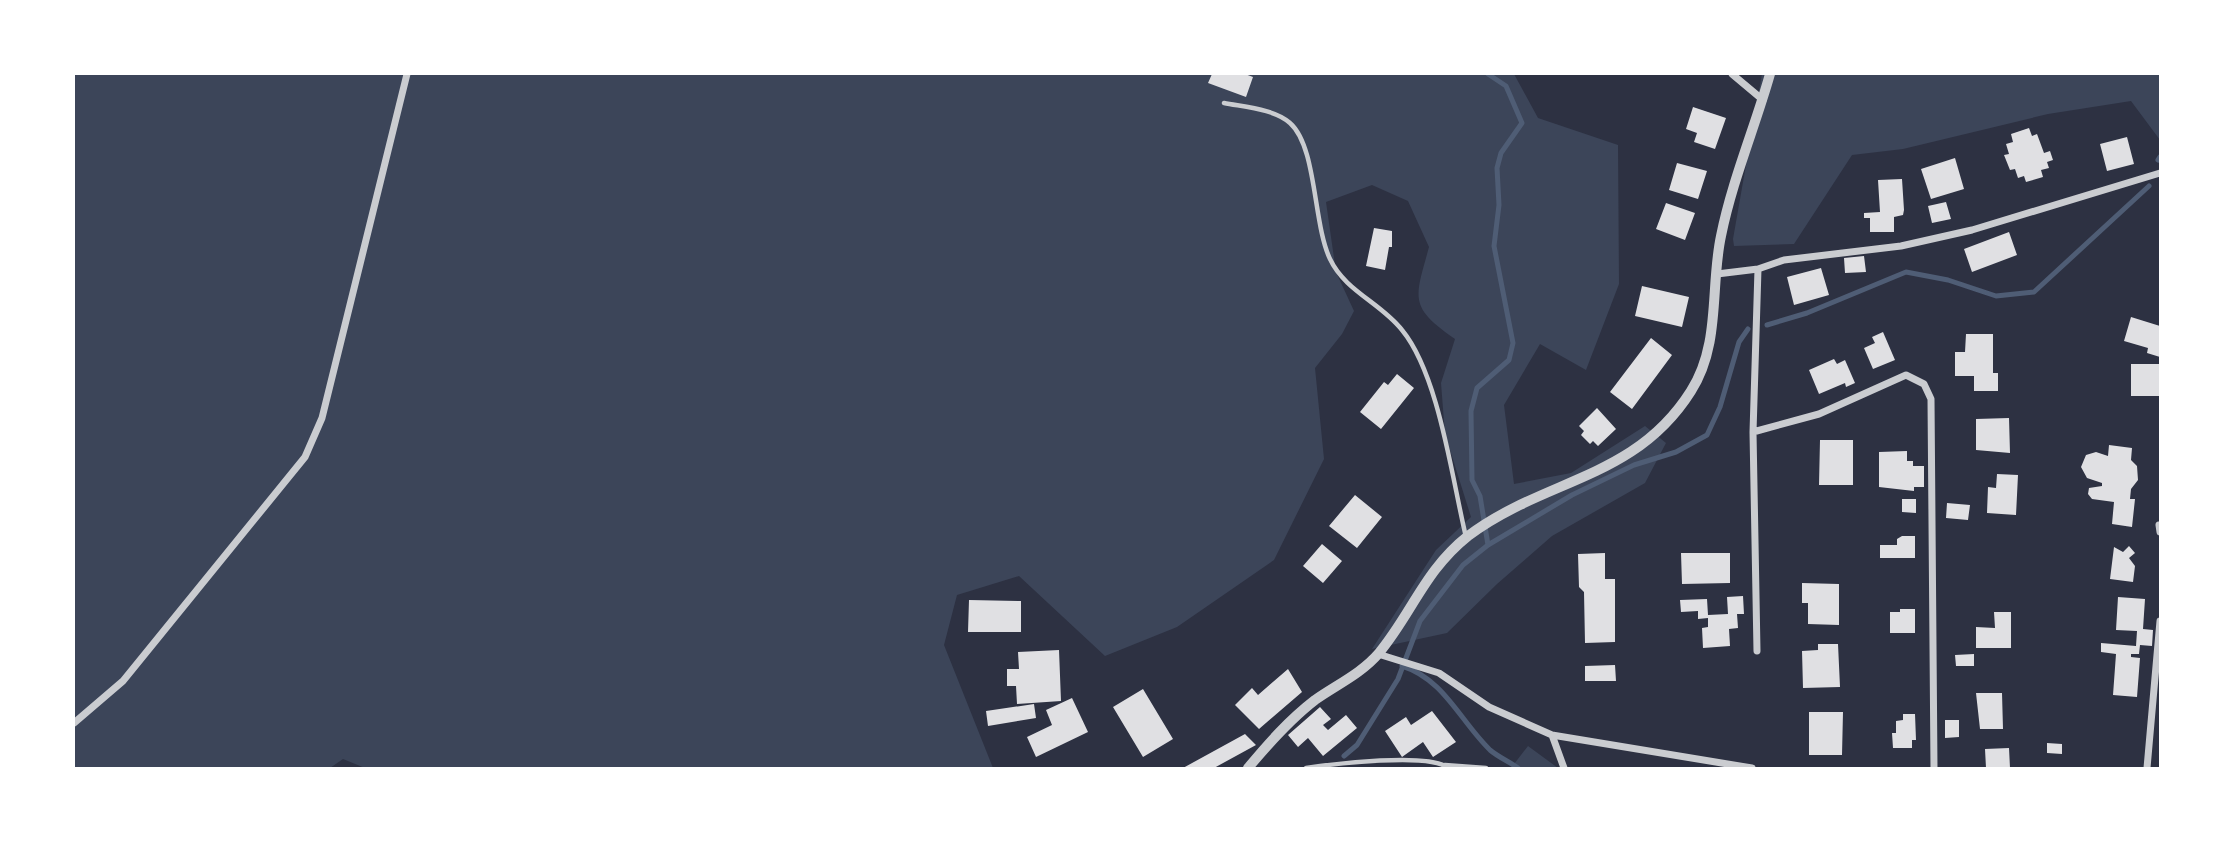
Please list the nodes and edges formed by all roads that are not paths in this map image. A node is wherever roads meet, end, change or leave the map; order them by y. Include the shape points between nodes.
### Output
1 (407, 74) edge
2 (1732, 74) edge
3 (1770, 74) edge
4 (1763, 100) junction
5 (1224, 103) dead end
6 (2161, 173) edge
7 (1758, 269) junction
8 (1717, 274) junction
9 (1753, 432) junction
10 (1471, 535) junction
11 (2161, 621) edge
12 (1757, 651) dead end
13 (1378, 654) junction
14 (74, 723) edge
15 (1552, 735) junction
16 (1446, 767) edge
17 (1248, 768) edge
18 (1306, 768) edge
19 (1486, 768) edge
20 (1563, 768) edge
21 (1752, 768) edge
22 (1934, 768) edge
23 (2147, 768) edge

1 - 14 street via 323,418 305,457 124,681
2 - 4 street
3 - 4 street
4 - 8 street via 1720,236
5 - 10 lane via 1275,115 1290,122 1300,135 1310,167 1320,236 1331,262 1347,284 1401,328 1418,352
6 - 7 street via 1972,230 1901,246 1784,260
7 - 8 street
7 - 9 street
8 - 10 street via 1711,341 1692,389 1659,432 1621,460 1512,509
9 - 12 street
9 - 22 street via 1819,414 1906,375 1924,384 1931,399
10 - 13 street via 1440,560
11 - 23 street
13 - 15 street via 1424,666 1489,707
13 - 17 street via 1315,701 1274,737
15 - 20 street
15 - 21 street
16 - 18 lane via 1391,761
16 - 19 lane

